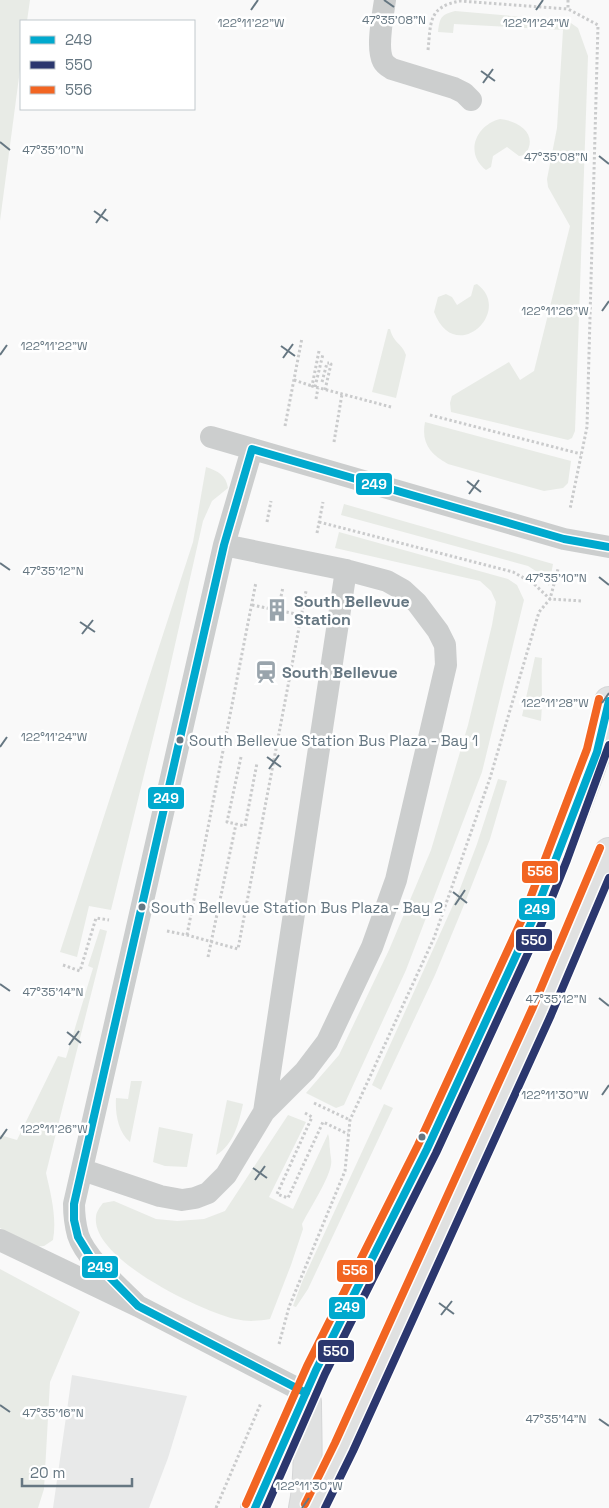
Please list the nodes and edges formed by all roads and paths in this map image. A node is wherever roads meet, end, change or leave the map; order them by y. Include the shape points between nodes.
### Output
1 (385, 0) edge
2 (568, 0) edge
3 (568, 9) junction
4 (428, 56) dead end
5 (471, 100) dead end
6 (319, 351) dead end
7 (323, 354) dead end
8 (294, 380) dead end
9 (322, 382) dead end
10 (315, 387) junction
11 (325, 390) junction
12 (316, 400) dead end
13 (391, 407) dead end
14 (430, 415) dead end
15 (211, 437) dead end
16 (252, 449) junction
17 (581, 454) junction
18 (575, 483) dead end
19 (319, 522) dead end
20 (224, 545) junction
21 (609, 547) edge
22 (559, 564) dead end
23 (346, 570) junction
24 (306, 590) dead end
25 (281, 598) dead end
26 (550, 600) junction
27 (582, 601) dead end
28 (278, 611) junction
29 (301, 615) junction
30 (609, 701) edge
31 (241, 757) dead end
32 (257, 763) dead end
33 (236, 824) junction
34 (609, 852) edge
35 (187, 935) dead end
36 (238, 950) dead end
37 (208, 957) dead end
38 (315, 1103) dead end
39 (297, 1110) dead end
40 (264, 1112) junction
41 (350, 1120) junction
42 (348, 1134) junction
43 (83, 1170) junction
44 (0, 1240) edge
45 (138, 1306) junction
46 (289, 1307) dead end
47 (306, 1393) junction
48 (264, 1396) dead end
49 (216, 1508) edge
50 (255, 1508) edge
51 (303, 1508) edge
52 (314, 1508) edge

1 - 5 lane via 380,45 384,64 454,88
2 - 3 path
3 - 4 path via 460,1 446,4 437,10 431,23
3 - 17 path via 598,24 587,427
6 - 10 path
7 - 10 path
8 - 10 path
9 - 11 path via 326,363 331,364
10 - 11 path
10 - 12 path
11 - 13 path
14 - 17 path
15 - 16 lane
16 - 20 lane
16 - 21 lane via 564,539
17 - 18 path
19 - 26 path via 513,572 533,583
20 - 23 lane
20 - 43 lane
22 - 26 path
23 - 40 lane
23 - 40 lane via 387,581 404,590 438,631 444,645 446,665 396,880 372,947 327,1042 305,1071
24 - 29 path
25 - 28 path
26 - 27 path
26 - 41 path via 539,612 490,778 434,938
28 - 29 path
28 - 35 path via 252,605
29 - 36 path
30 - 47 main road via 597,752 532,922 427,1149
31 - 33 path via 227,822
32 - 33 path via 245,826
33 - 37 path
34 - 52 main road via 542,1011
38 - 41 path
39 - 42 path via 312,1117 277,1194 288,1198 323,1122
40 - 43 lane via 226,1175 208,1193 195,1198 182,1200 160,1196
41 - 42 path
42 - 46 path via 346,1171
43 - 45 lane via 74,1204 78,1237 91,1258
44 - 45 lane
45 - 47 lane
47 - 50 main road
47 - 51 main road
48 - 49 path

